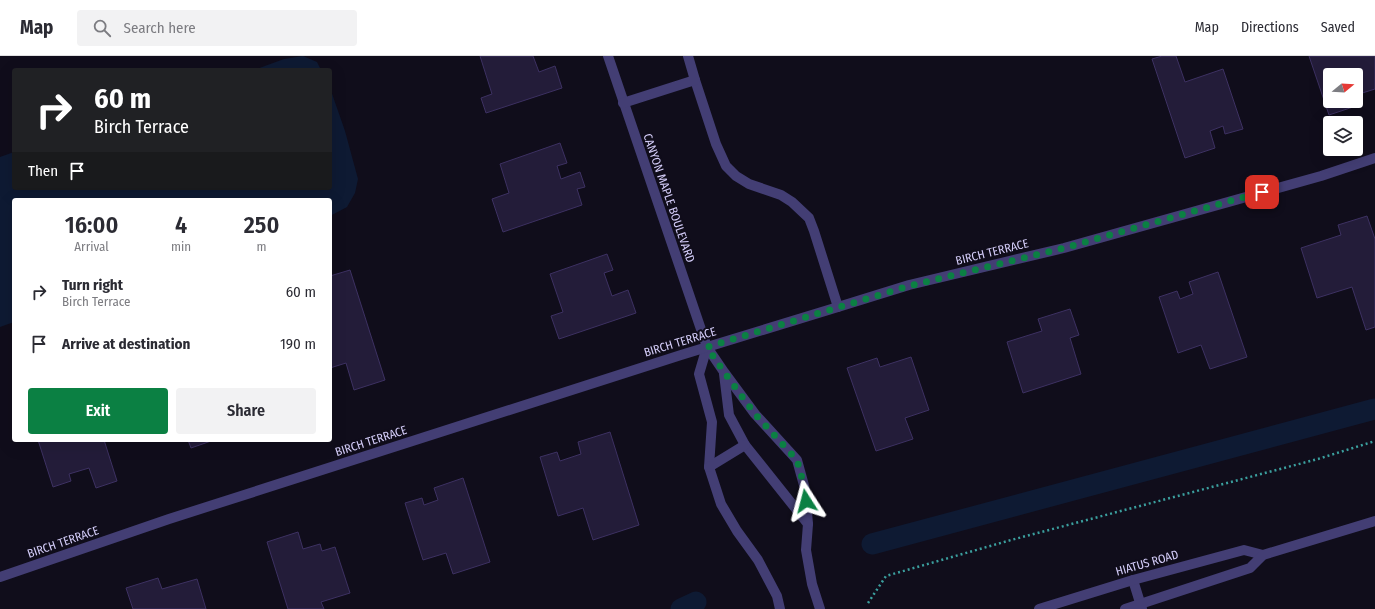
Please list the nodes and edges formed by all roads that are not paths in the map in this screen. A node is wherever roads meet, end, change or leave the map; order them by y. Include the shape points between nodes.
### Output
1 (608, 56) edge
2 (688, 56) edge
3 (695, 80) junction
4 (623, 103) junction
5 (1375, 158) edge
6 (838, 307) junction
7 (707, 347) junction
8 (724, 372) junction
9 (746, 445) junction
10 (709, 467) junction
11 (1375, 521) edge
12 (808, 524) junction
13 (1263, 555) junction
14 (0, 577) edge
15 (1133, 580) junction
16 (1141, 607) edge
17 (780, 609) edge
18 (820, 609) edge
19 (1039, 609) edge
20 (1125, 609) edge

1 - 4 street, CANYON MAPLE BOULEVARD
2 - 3 street
3 - 4 street
3 - 6 street via 726,166 749,184 792,202 809,218
4 - 7 street, CANYON MAPLE BOULEVARD
5 - 6 street, BIRCH TERRACE via 1321,176 1085,242 909,286
6 - 7 street, BIRCH TERRACE
7 - 8 street, CANYON MAPLE BOULEVARD
7 - 10 street via 699,374 712,422
7 - 14 street, BIRCH TERRACE via 170,519
8 - 9 street, CANYON MAPLE BOULEVARD via 729,415
8 - 12 street, CANYON MAPLE BOULEVARD via 755,414 797,460 805,489
9 - 10 street
9 - 12 street, CANYON MAPLE BOULEVARD
10 - 17 street via 721,504 758,560 777,596
11 - 13 street
12 - 18 street, CANYON MAPLE BOULEVARD via 806,550 812,584
13 - 15 street, HIATUS ROAD via 1244,550
13 - 16 street via 1250,568
15 - 16 street
15 - 19 street, HIATUS ROAD
16 - 20 street

